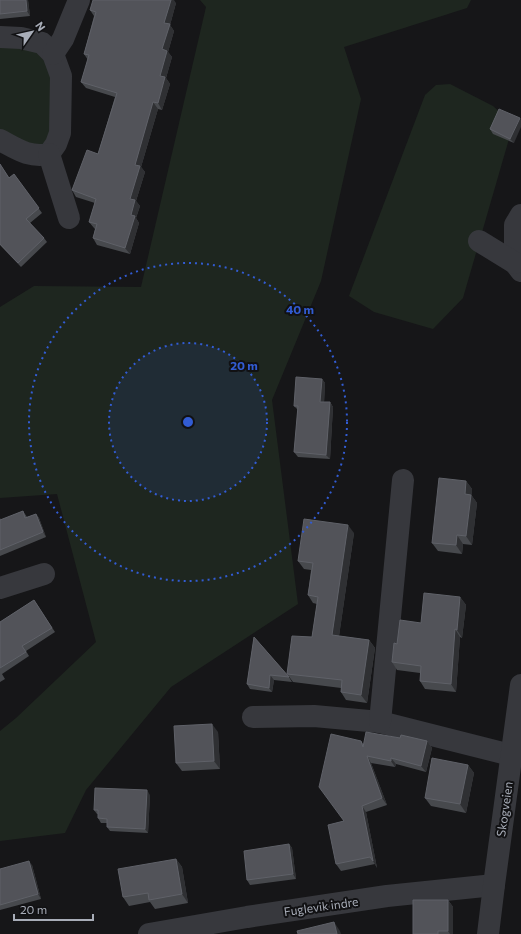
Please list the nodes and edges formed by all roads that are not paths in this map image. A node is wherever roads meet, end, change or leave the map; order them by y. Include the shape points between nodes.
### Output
1 (79, 0) edge
2 (0, 37) edge
3 (54, 54) junction
4 (0, 140) edge
5 (49, 154) junction
6 (521, 215) edge
7 (69, 218) dead end
8 (479, 241) dead end
9 (518, 267) edge
10 (403, 480) dead end
11 (44, 574) dead end
12 (0, 588) edge
13 (521, 685) edge
14 (253, 717) dead end
15 (380, 722) junction
16 (511, 755) junction
17 (494, 885) junction
18 (149, 934) edge
19 (488, 934) edge

1 - 3 street via 63,40
2 - 3 street via 42,43
3 - 5 street via 61,76 60,133
4 - 5 street via 26,153 39,156
5 - 7 street
6 - 9 street via 515,225
8 - 9 street
10 - 15 street
11 - 12 street
13 - 16 street, Skogveien
14 - 15 street via 314,716
15 - 16 street
16 - 17 street, Skogveien
17 - 18 street, Fuglevik indre via 387,896
17 - 19 street, Skogveien

